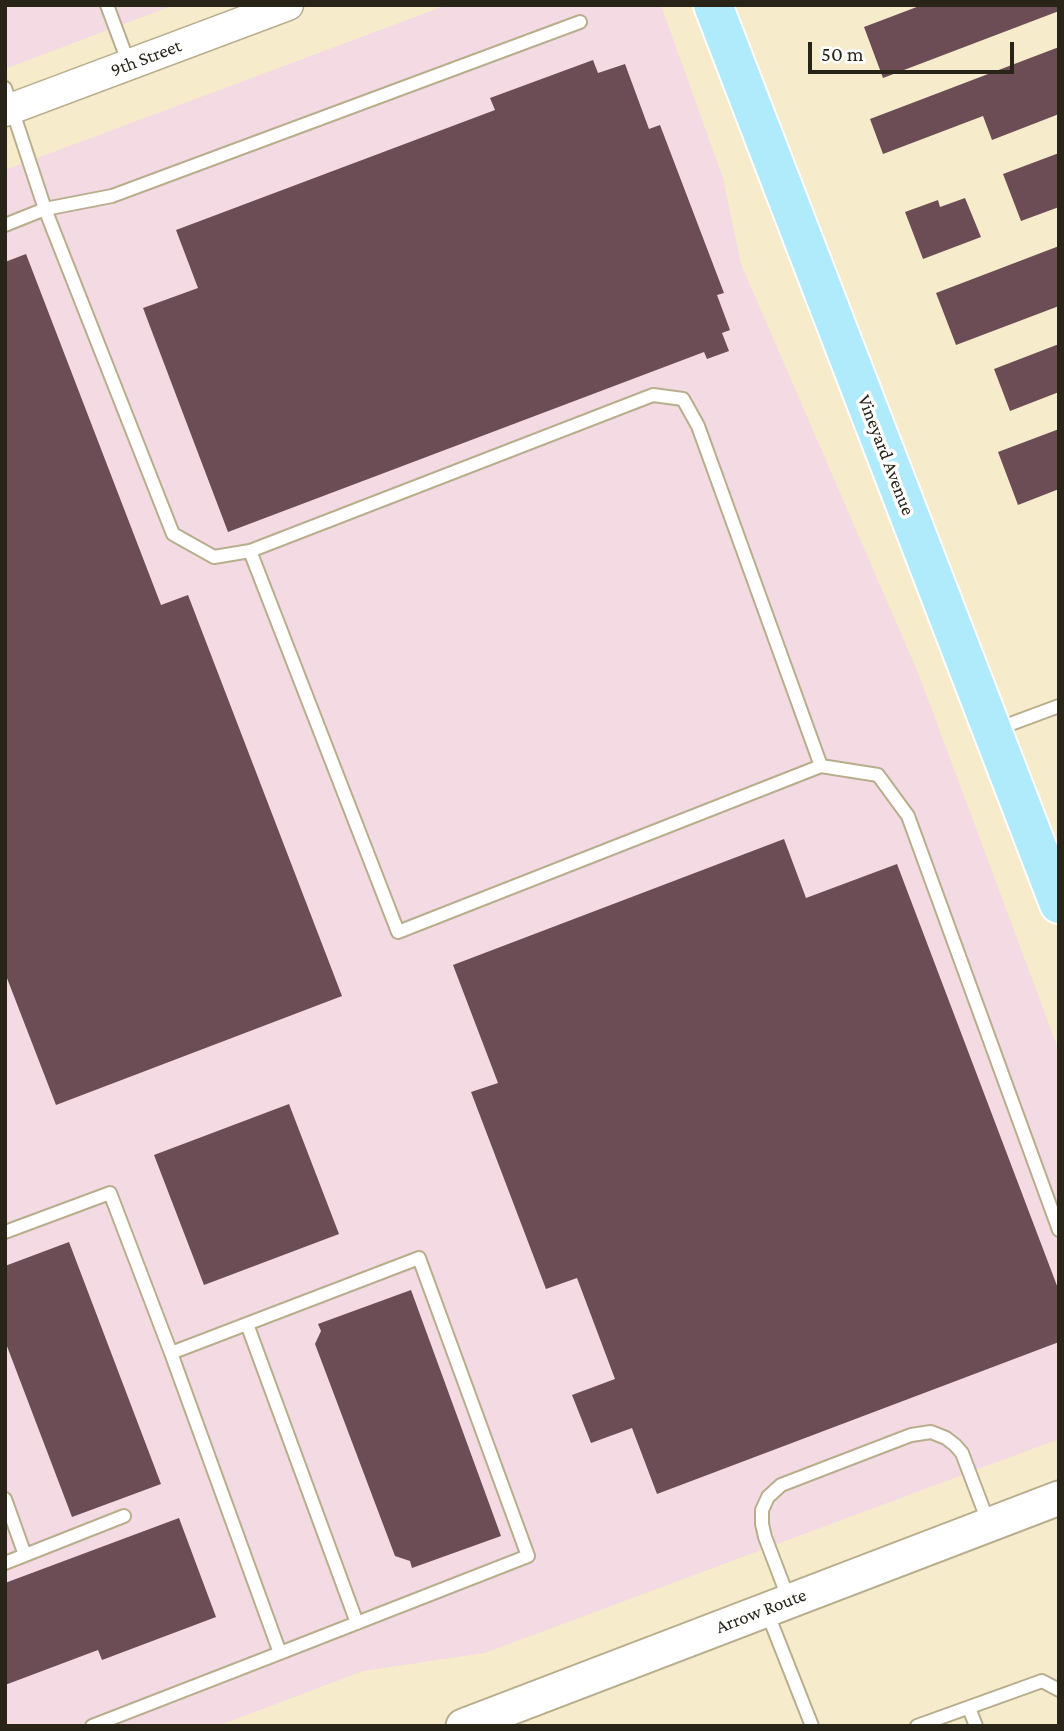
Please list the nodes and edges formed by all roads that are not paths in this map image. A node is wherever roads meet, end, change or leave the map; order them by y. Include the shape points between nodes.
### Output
1 (107, 5) edge
2 (288, 5) edge
3 (713, 5) edge
4 (580, 22) dead end
5 (129, 65) junction
6 (8, 103) edge
7 (45, 209) junction
8 (5, 225) edge
9 (250, 551) junction
10 (1059, 706) edge
11 (992, 731) junction
12 (821, 766) junction
13 (1059, 904) edge
14 (1059, 1230) edge
15 (5, 1232) edge
16 (247, 1324) junction
17 (171, 1353) junction
18 (1059, 1498) edge
19 (5, 1499) edge
20 (124, 1516) dead end
21 (989, 1524) junction
22 (25, 1555) junction
23 (5, 1563) edge
24 (777, 1605) junction
25 (357, 1623) junction
26 (280, 1653) junction
27 (1059, 1690) edge
28 (969, 1707) junction
29 (92, 1726) edge
30 (463, 1726) edge
31 (812, 1726) edge
32 (917, 1726) edge
33 (976, 1726) edge

1 - 5 lane
2 - 5 street, 9th Street
3 - 11 main road, Vineyard Avenue
4 - 7 lane via 112,196
5 - 6 street, 9th Street
6 - 7 lane
7 - 8 lane
7 - 9 lane via 173,534 214,557
9 - 12 lane via 653,395 683,398 698,426
9 - 12 lane via 398,932
10 - 11 lane
11 - 13 main road, Vineyard Avenue
12 - 14 lane via 878,775 908,816
15 - 17 lane via 110,1193
16 - 17 lane
16 - 25 lane
16 - 25 lane via 419,1258 528,1556
17 - 26 lane
18 - 21 main road, Arrow Route
19 - 22 lane
20 - 22 lane
21 - 24 main road, Arrow Route
21 - 24 lane via 955,1445 931,1432 911,1435 781,1485 768,1497 762,1524
22 - 23 lane
24 - 30 main road, Arrow Route
24 - 31 lane
25 - 26 lane
26 - 29 lane
27 - 28 lane via 1042,1681
28 - 32 lane
28 - 33 lane

